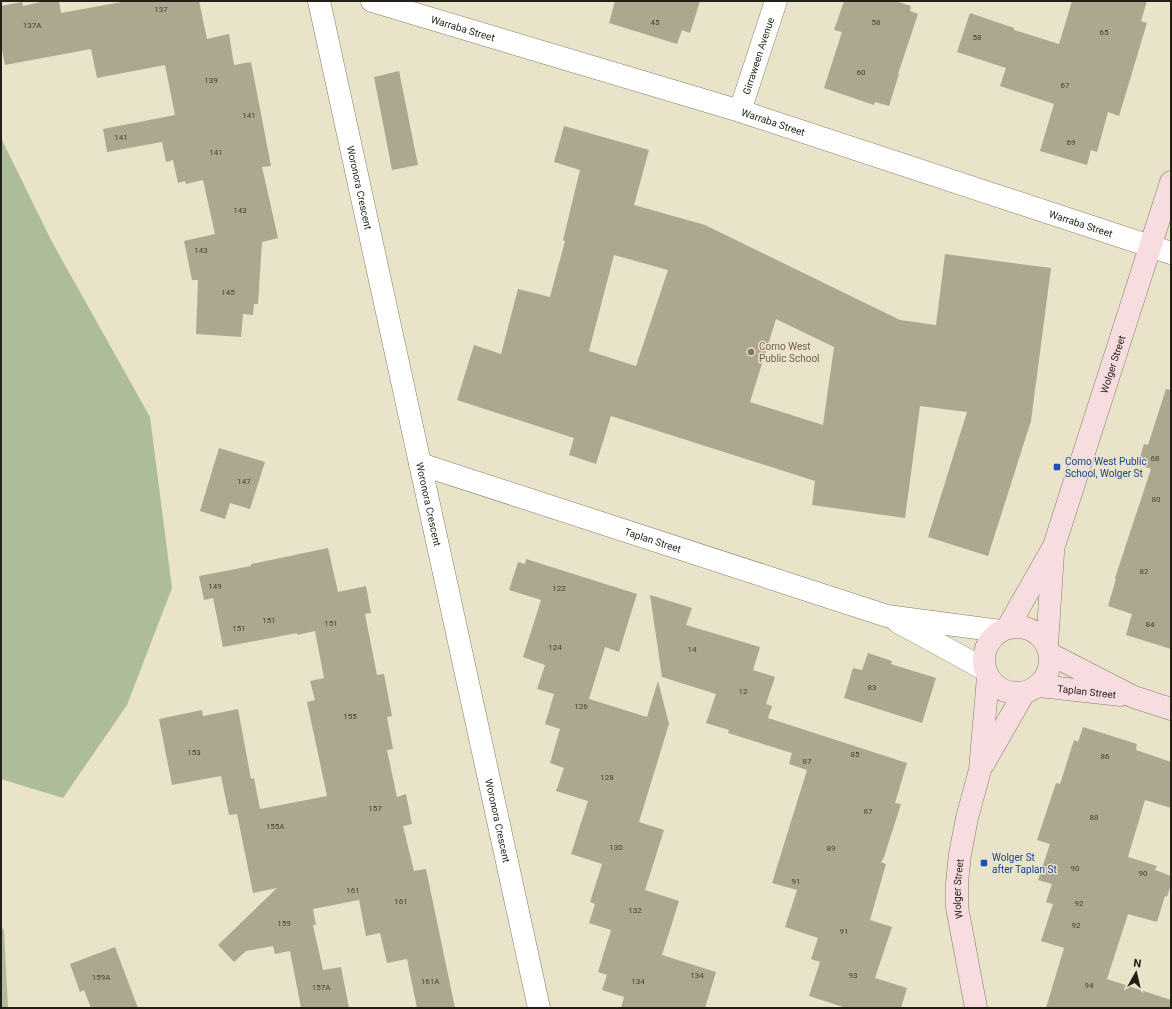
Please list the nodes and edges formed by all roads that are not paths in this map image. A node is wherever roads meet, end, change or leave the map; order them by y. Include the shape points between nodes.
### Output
1 (319, 1) edge
2 (372, 1) edge
3 (776, 1) edge
4 (740, 110) junction
5 (1171, 182) edge
6 (1150, 247) junction
7 (1171, 253) edge
8 (420, 464) junction
9 (1054, 546) junction
10 (887, 616) junction
11 (1004, 629) junction
12 (1049, 650) junction
13 (986, 673) junction
14 (1031, 690) junction
15 (1134, 697) junction
16 (1171, 709) edge
17 (980, 770) junction
18 (539, 1008) edge
19 (976, 1008) edge

1 - 8 street, Woronora Crescent
2 - 4 street, Warraba Street
3 - 4 street, Girraween Avenue
4 - 6 street, Warraba Street
5 - 6 street, Wolger Street
6 - 7 street, Warraba Street
6 - 9 street, Wolger Street
8 - 10 street, Taplan Street
8 - 18 street, Woronora Crescent
9 - 11 street, Wolger Street
9 - 12 street, Wolger Street
10 - 11 street, Taplan Street
10 - 13 street, Taplan Street
11 - 12 street via 1018,626 1035,632
11 - 13 street via 990,640 984,652
12 - 14 street via 1049,671 1045,679
12 - 15 street, Taplan Street
13 - 14 street via 999,689 1007,692
13 - 17 street, Wolger Street
14 - 15 street, Taplan Street
14 - 17 street, Wolger Street
15 - 16 street, Taplan Street
17 - 19 street, Wolger Street via 967,818 957,883 957,907

